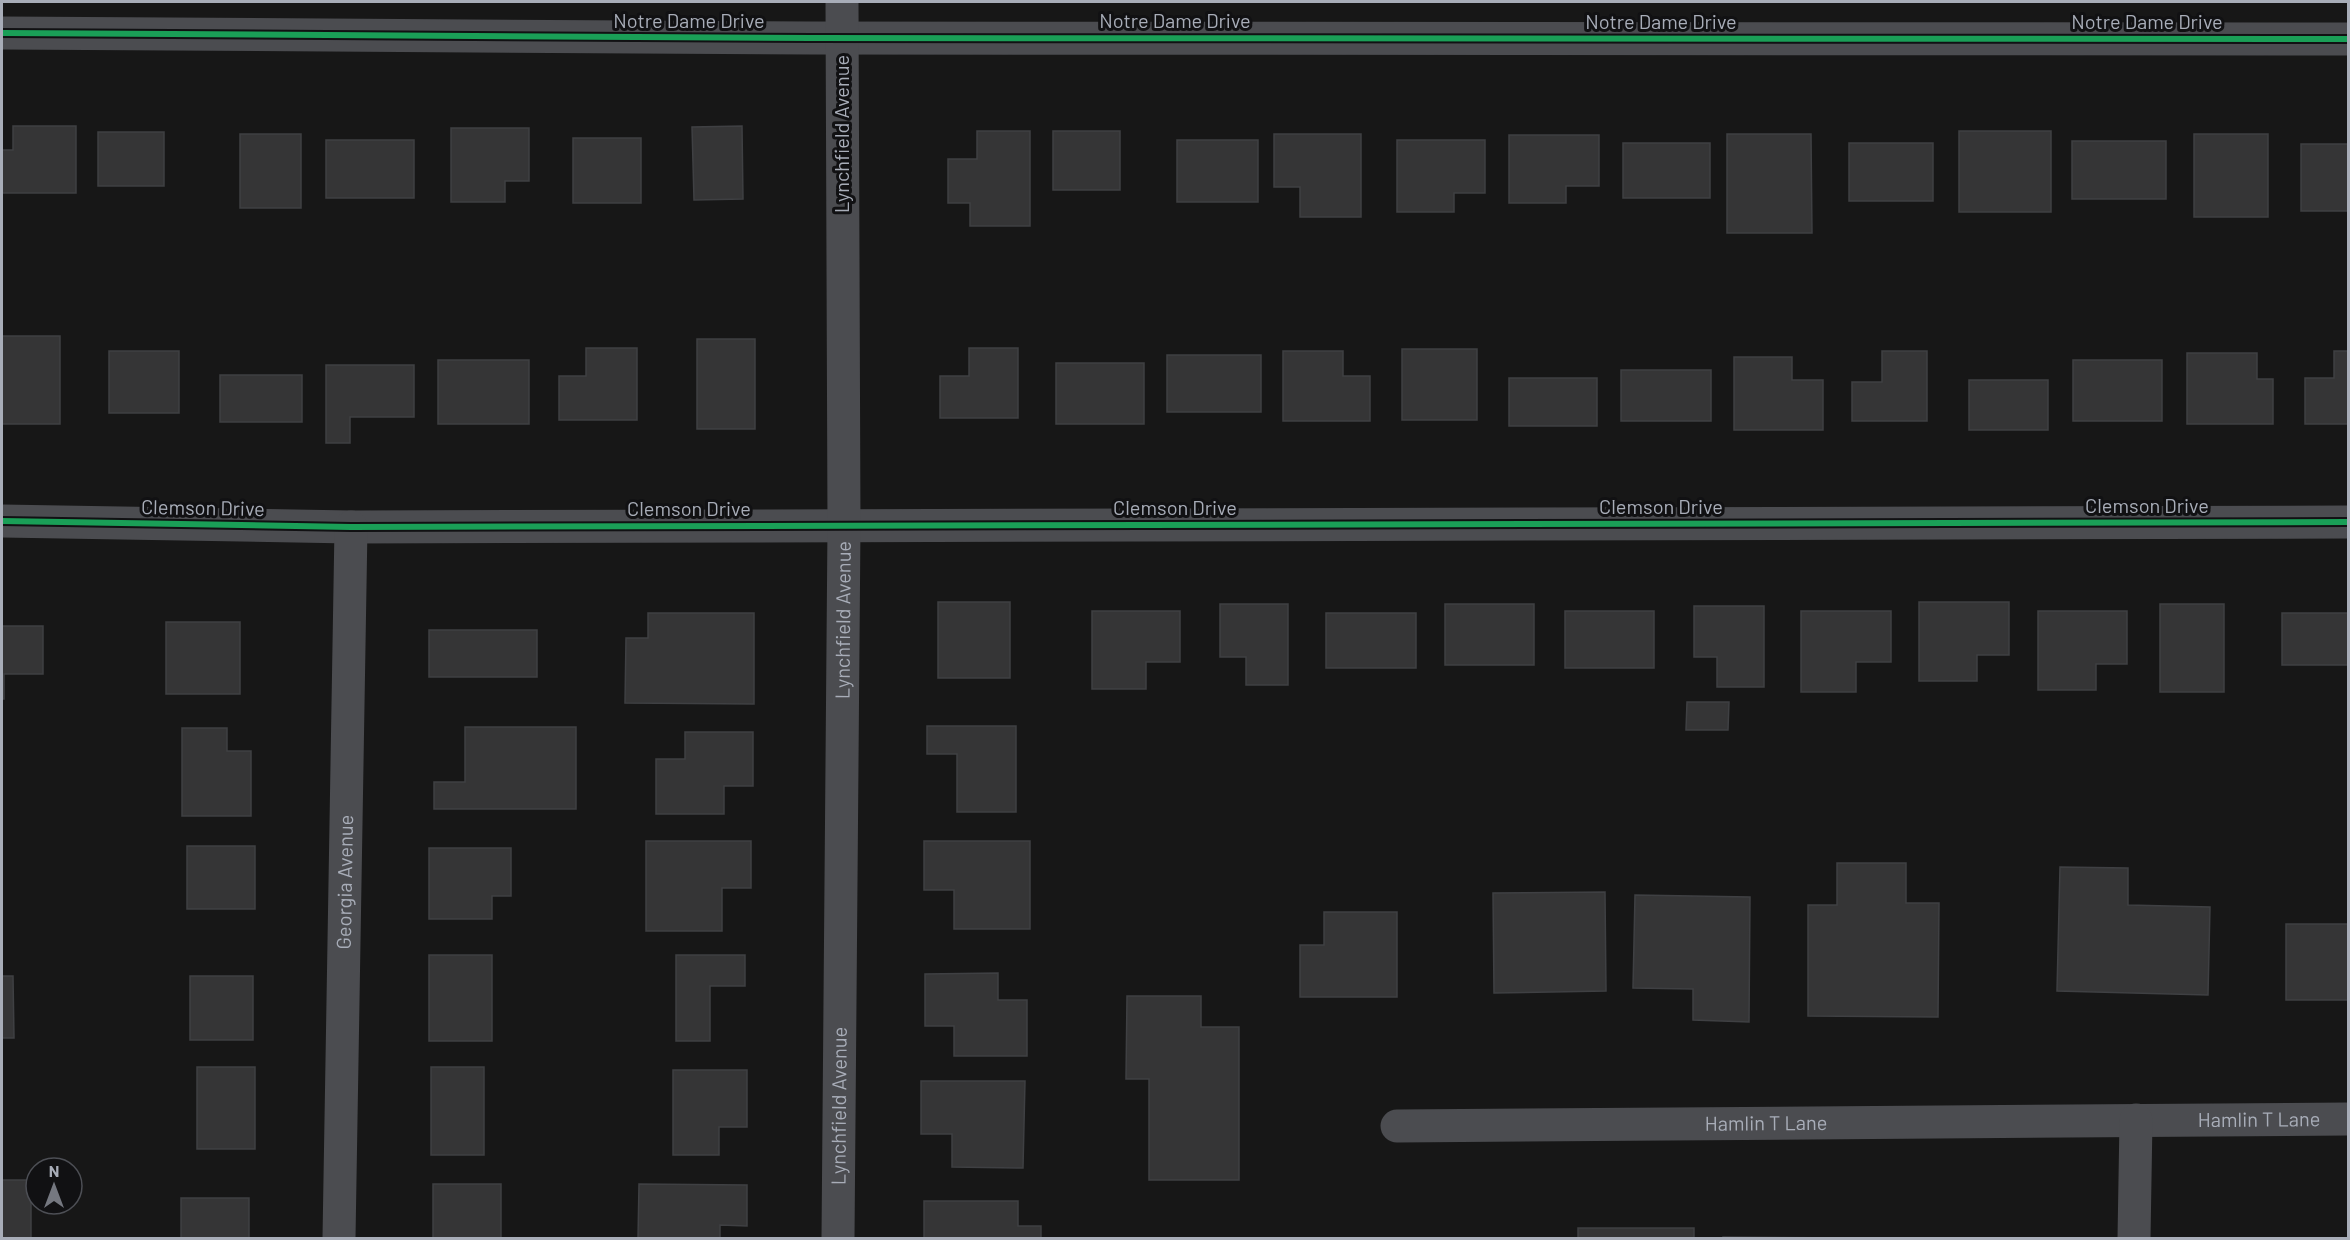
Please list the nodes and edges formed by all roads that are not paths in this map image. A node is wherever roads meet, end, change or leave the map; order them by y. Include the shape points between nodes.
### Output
1 (842, 2) edge
2 (2, 33) edge
3 (842, 38) junction
4 (2349, 39) edge
5 (2, 521) edge
6 (2349, 522) edge
7 (844, 525) junction
8 (351, 526) junction
9 (2349, 1119) edge
10 (2136, 1120) junction
11 (1397, 1126) dead end
12 (339, 1239) edge
13 (838, 1239) edge
14 (2134, 1239) edge

1 - 3 street, Lynchfield Avenue
2 - 3 street, Notre Dame Drive
3 - 4 street, Notre Dame Drive
3 - 7 street, Lynchfield Avenue
5 - 8 street, Clemson Drive
6 - 7 street, Clemson Drive
7 - 8 street, Clemson Drive
7 - 13 street, Lynchfield Avenue
8 - 12 street, Georgia Avenue
9 - 10 street, Hamlin T Lane
10 - 11 street, Hamlin T Lane
10 - 14 street

